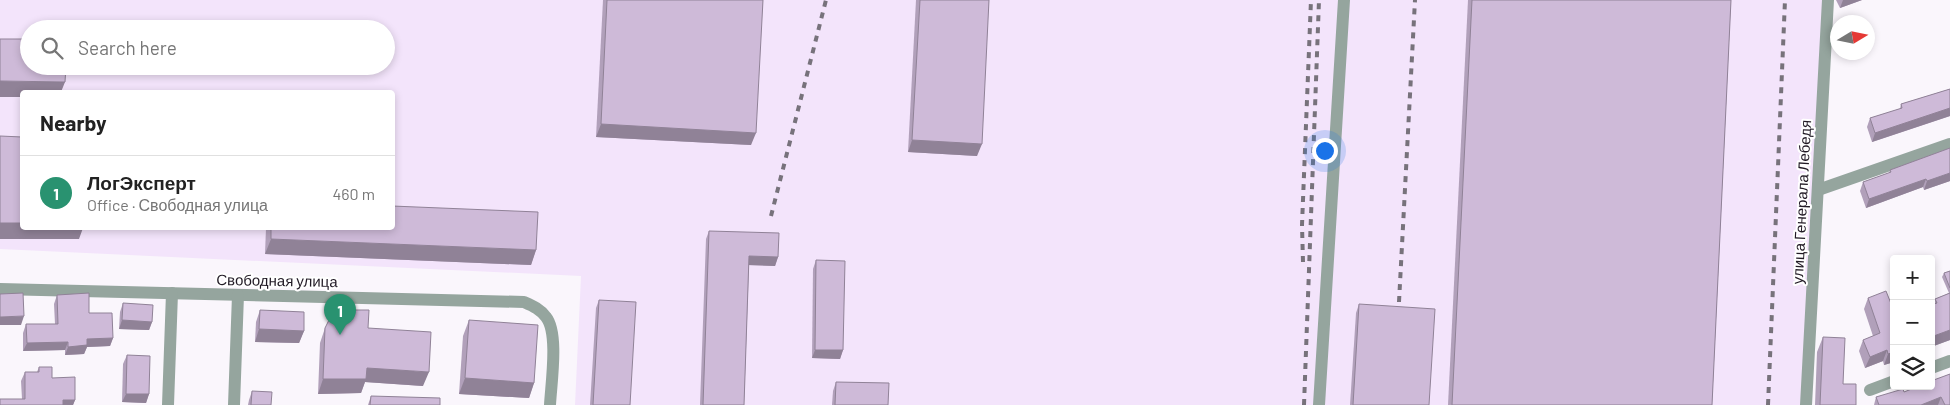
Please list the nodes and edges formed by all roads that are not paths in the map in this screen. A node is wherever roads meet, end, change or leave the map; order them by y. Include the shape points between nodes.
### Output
1 (1344, 0) edge
2 (1828, 0) edge
3 (1950, 144) edge
4 (1818, 190) junction
5 (0, 289) edge
6 (172, 294) junction
7 (238, 295) junction
8 (1950, 361) edge
9 (1935, 367) edge
10 (1890, 382) edge
11 (1870, 390) dead end
12 (168, 405) edge
13 (234, 405) edge
14 (550, 405) edge
15 (1319, 405) edge
16 (1806, 405) edge

1 - 15 street
2 - 4 street, улица Генерала Лебедя
3 - 4 street
4 - 16 street, улица Генерала Лебедя
5 - 6 street, Свободная улица
6 - 7 street, Свободная улица
6 - 12 street
7 - 13 street
7 - 14 street, Свободная улица via 524,302 548,318 554,332
8 - 9 street
10 - 11 street

